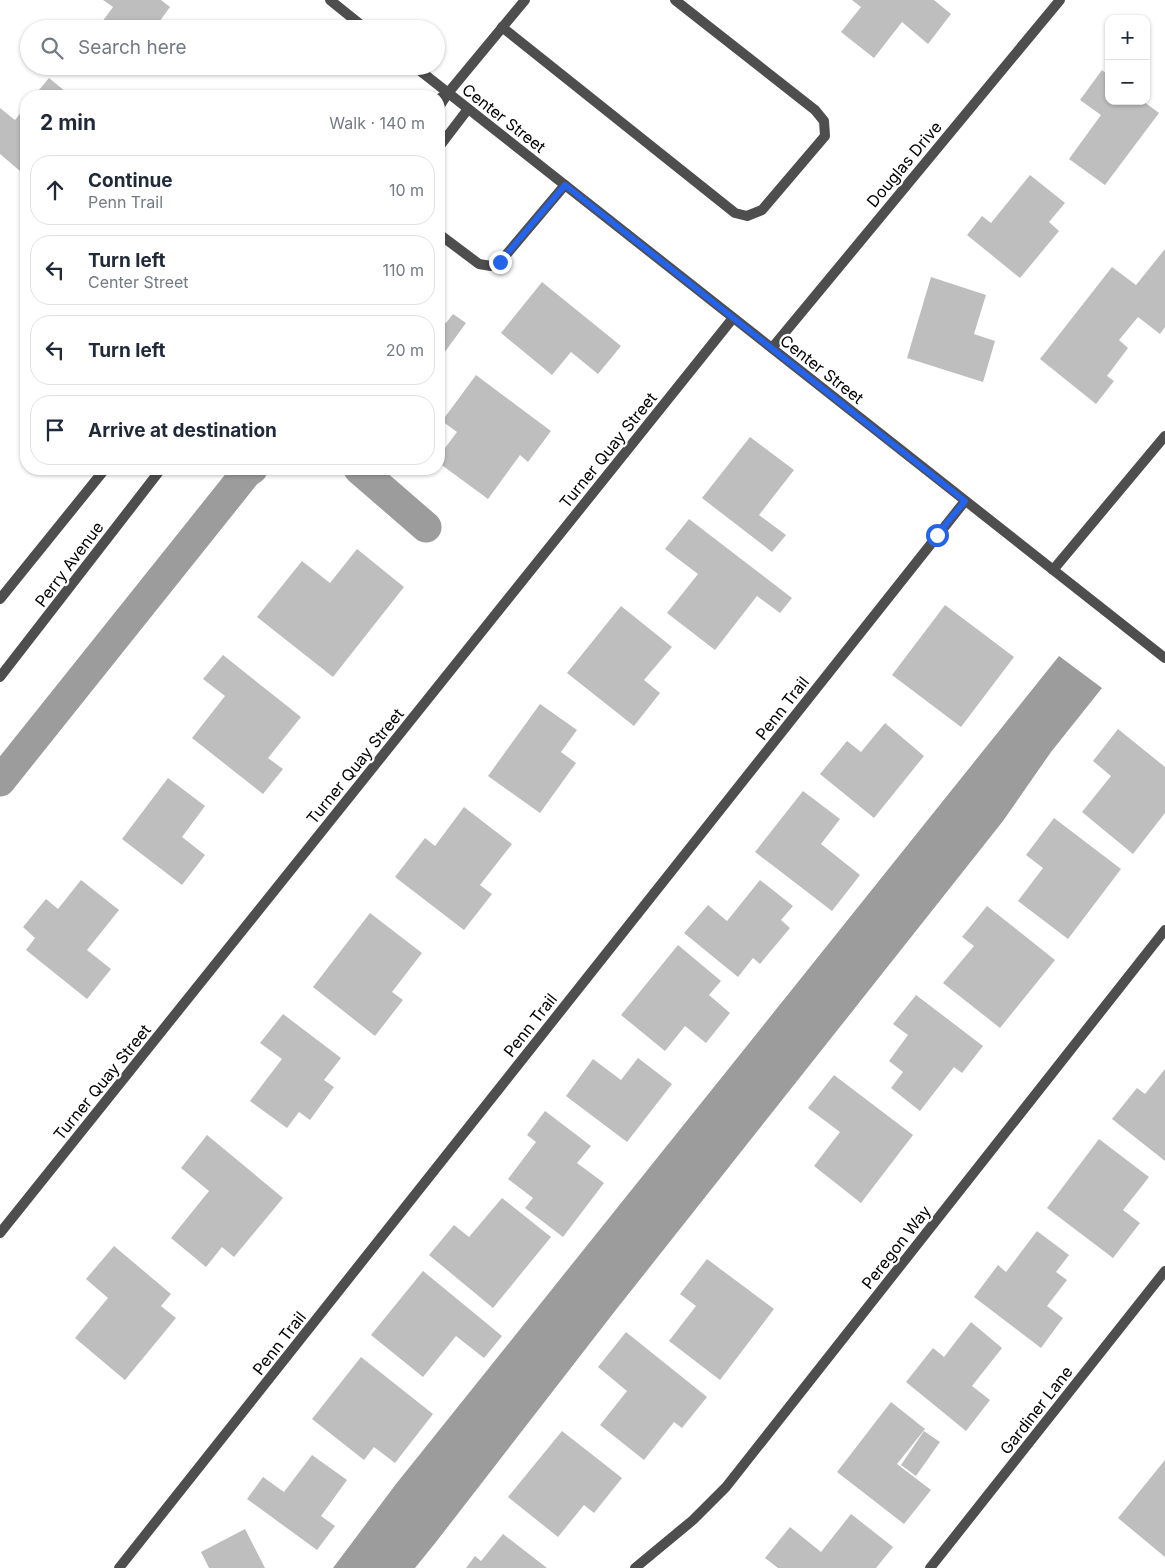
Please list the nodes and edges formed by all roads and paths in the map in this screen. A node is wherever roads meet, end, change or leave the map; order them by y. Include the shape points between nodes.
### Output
1 (330, 0) edge
2 (525, 0) edge
3 (675, 0) edge
4 (1060, 0) edge
5 (355, 20) edge
6 (502, 27) junction
7 (425, 75) edge
8 (444, 90) edge
9 (445, 91) edge
10 (448, 93) junction
11 (445, 95) edge
12 (445, 98) edge
13 (468, 109) junction
14 (445, 139) edge
15 (565, 185) junction
16 (445, 238) edge
17 (733, 318) junction
18 (772, 348) junction
19 (1165, 436) edge
20 (100, 475) edge
21 (156, 475) edge
22 (965, 501) junction
23 (1053, 570) junction
24 (0, 599) edge
25 (1165, 658) edge
26 (0, 677) edge
27 (1165, 930) edge
28 (0, 1233) edge
29 (1165, 1271) edge
30 (119, 1568) edge
31 (635, 1568) edge
32 (930, 1568) edge

1 - 5 street
2 - 6 street
3 - 6 street via 815,110 824,121 825,136 762,210 747,216 735,213
4 - 18 street, Douglas Drive
6 - 10 street
7 - 8 street, Center Street
9 - 10 street, Center Street
10 - 11 street
10 - 12 street
10 - 13 street, Center Street
13 - 14 street
13 - 15 street, Center Street
15 - 16 street via 500,262 491,266 480,264
15 - 17 street, Center Street
17 - 18 street, Center Street
17 - 28 street, Turner Quay Street
18 - 22 street, Center Street
19 - 23 street
20 - 24 street
21 - 26 street, Perry Avenue
22 - 23 street, Center Street
22 - 30 street, Penn Trail
23 - 25 street, Center Street
27 - 31 street, Peregon Way via 726,1487 693,1520
29 - 32 street, Gardiner Lane

